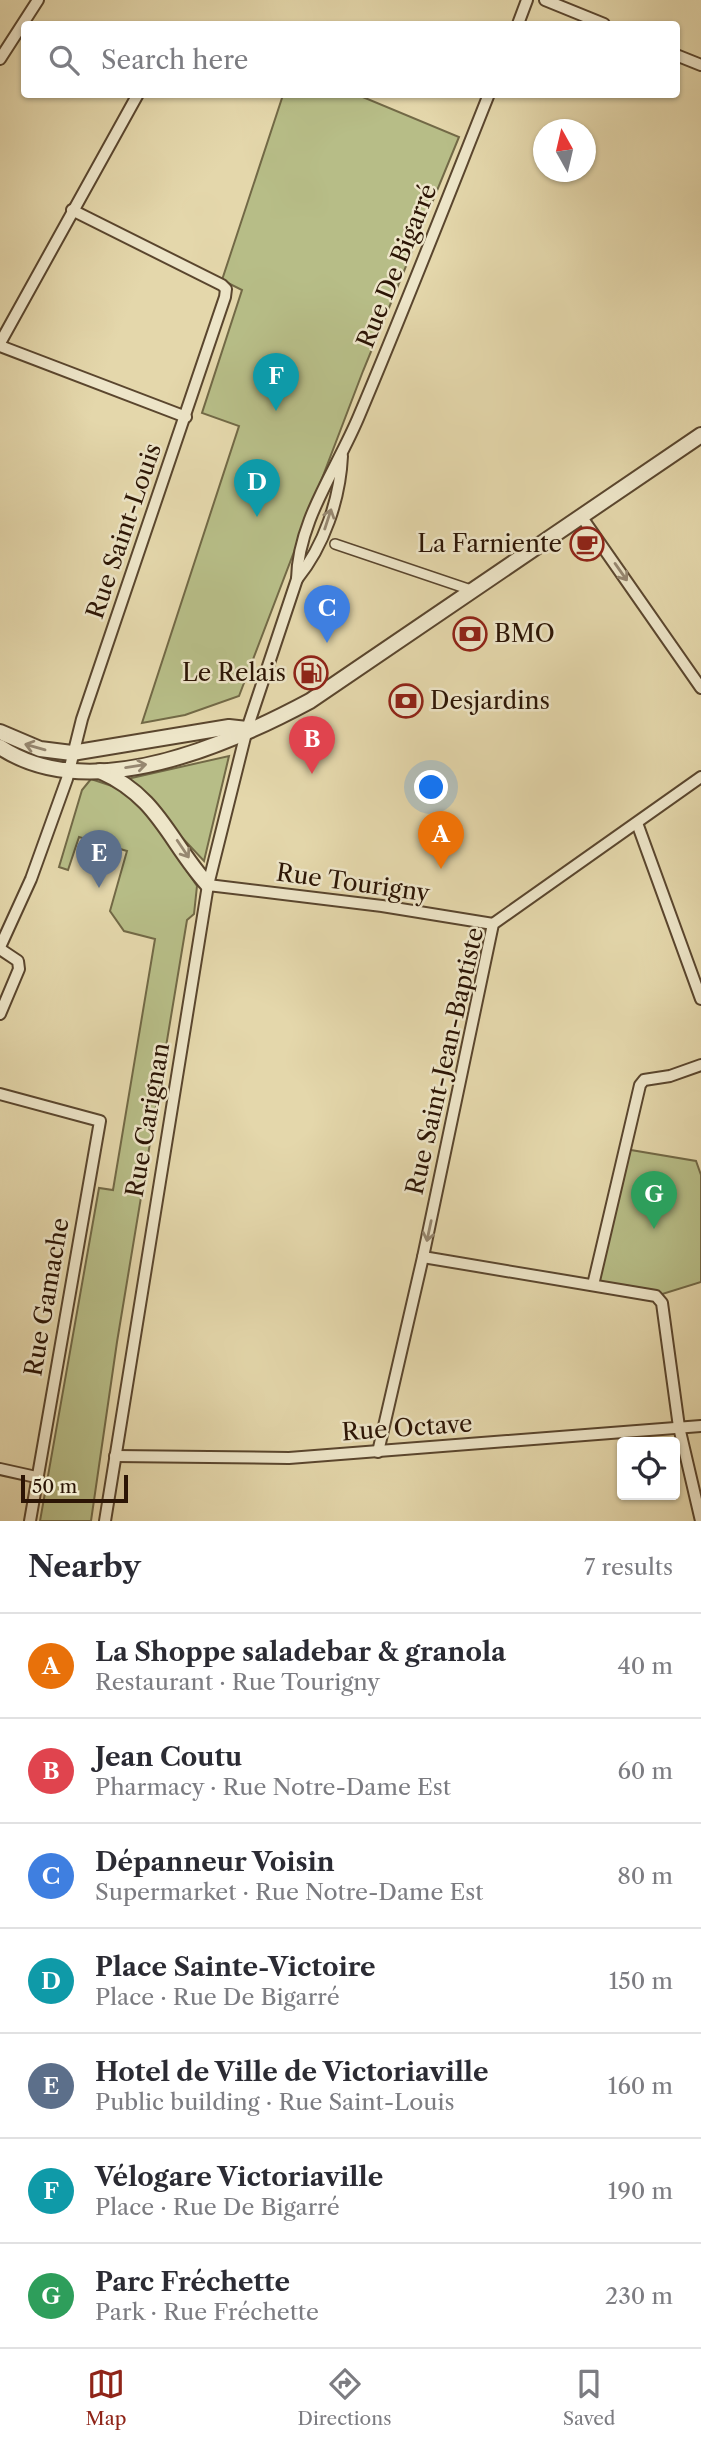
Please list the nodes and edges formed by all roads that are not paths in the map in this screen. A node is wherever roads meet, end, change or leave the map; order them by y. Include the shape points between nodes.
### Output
1 (38, 0) edge
2 (527, 0) edge
3 (545, 0) edge
4 (24, 21) edge
5 (518, 21) edge
6 (597, 21) edge
7 (21, 26) edge
8 (680, 56) edge
9 (0, 59) edge
10 (701, 65) edge
11 (136, 98) edge
12 (487, 98) edge
13 (72, 210) junction
14 (0, 344) edge
15 (186, 417) junction
16 (701, 435) edge
17 (342, 453) junction
18 (581, 516) junction
19 (334, 544) dead end
20 (298, 579) junction
21 (474, 591) junction
22 (701, 688) edge
23 (247, 729) junction
24 (0, 732) edge
25 (0, 747) edge
26 (72, 753) junction
27 (99, 770) junction
28 (68, 771) junction
29 (701, 778) edge
30 (637, 823) junction
31 (208, 885) junction
32 (493, 924) junction
33 (0, 948) edge
34 (701, 999) edge
35 (0, 1014) edge
36 (701, 1065) edge
37 (0, 1094) edge
38 (423, 1257) junction
39 (593, 1285) junction
40 (701, 1426) edge
41 (679, 1427) junction
42 (378, 1452) junction
43 (115, 1456) junction
44 (0, 1469) edge
45 (36, 1477) junction
46 (30, 1521) edge
47 (105, 1521) edge
48 (701, 1521) edge

1 - 4 street
2 - 5 street
3 - 6 street
7 - 9 street
8 - 10 street
11 - 13 street
12 - 17 street, Rue De Bigarré
13 - 14 street
13 - 15 street, Rue Saint-Louis via 226,289
14 - 15 street
15 - 26 street, Rue Saint-Louis
16 - 18 street
17 - 20 street, Rue De Bigarré via 326,481 298,556
20 -> 17 street, Rue De Bigarré via 324,534 341,479
18 - 21 street
18 -> 22 street
19 - 21 street
20 - 23 street, Rue De Bigarré
21 - 23 street via 310,701
23 - 26 street via 229,727
27 -> 23 street via 191,755 226,743
23 - 31 street, Rue Carignan
26 -> 24 street via 40,749
25 - 28 street via 27,762
26 - 28 street, Rue Saint-Louis
27 - 28 street
27 -> 31 street via 145,800
28 - 33 street, Rue Saint-Louis via 31,879
29 - 30 street, Rue Saint-Jean-Baptiste
30 - 32 street, Rue Saint-Jean-Baptiste
30 - 34 street
31 - 32 street, Rue Tourigny
31 - 43 street, Rue Carignan
32 -> 38 street, Rue Saint-Jean-Baptiste
33 - 35 street via 18,961 19,969
36 - 39 street via 644,1080 640,1085
37 - 45 street, Rue Gamache via 100,1121
38 - 39 street
38 - 42 street, Rue Saint-Jean-Baptiste
39 - 41 street via 656,1296 662,1303
40 - 41 street, Rue Octave
41 - 42 street, Rue Octave
41 - 48 street
42 - 43 street, Rue Octave via 226,1459
43 - 47 street, Rue Carignan
44 - 45 street
45 - 46 street, Rue Gamache

